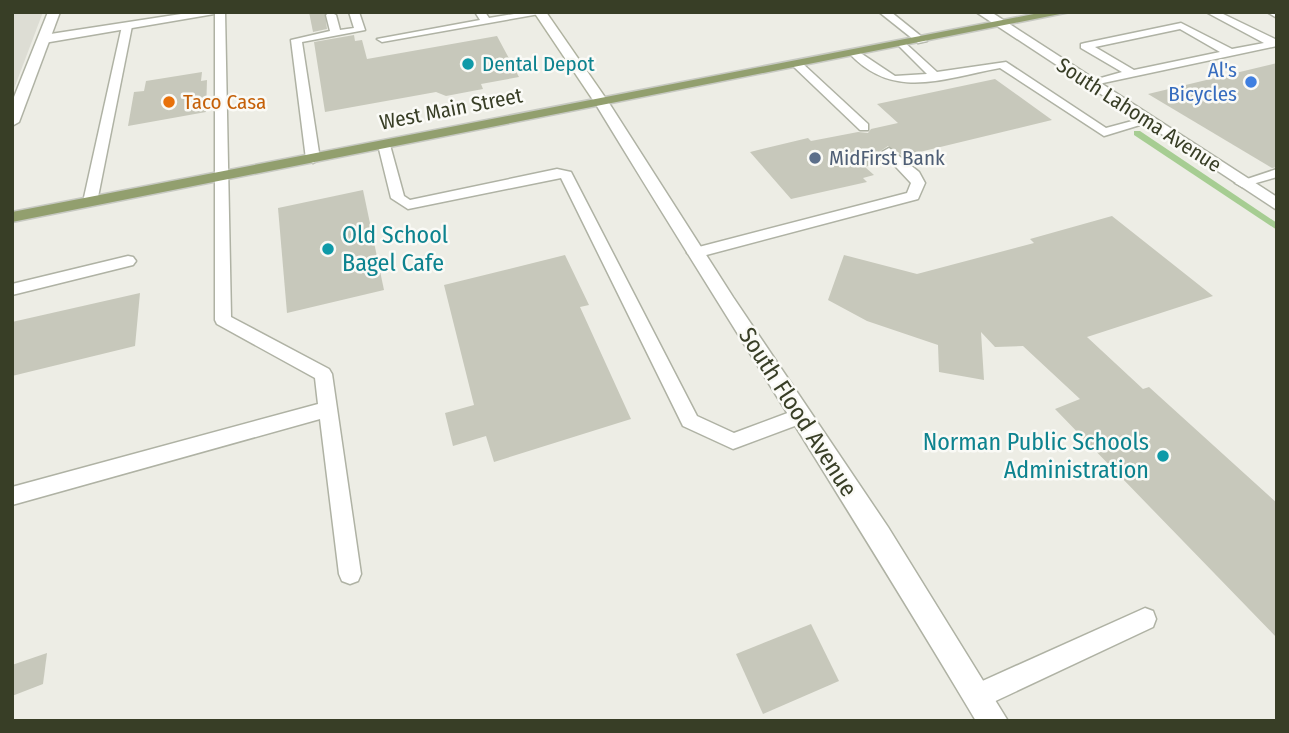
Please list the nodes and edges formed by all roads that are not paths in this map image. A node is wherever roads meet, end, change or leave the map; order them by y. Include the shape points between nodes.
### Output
1 (54, 12) edge
2 (220, 12) edge
3 (354, 12) edge
4 (540, 12) edge
5 (884, 12) edge
6 (982, 12) edge
7 (1064, 12) edge
8 (1211, 12) edge
9 (1272, 12) edge
10 (331, 15) dead end
11 (1277, 15) edge
12 (483, 17) edge
13 (1001, 25) junction
14 (127, 26) junction
15 (336, 33) junction
16 (382, 38) dead end
17 (44, 39) junction
18 (922, 40) junction
19 (1275, 43) edge
20 (903, 44) junction
21 (1231, 53) junction
22 (855, 54) junction
23 (798, 65) junction
24 (1133, 74) junction
25 (934, 76) junction
26 (1089, 83) junction
27 (602, 103) junction
28 (1147, 121) junction
29 (12, 122) edge
30 (864, 127) dead end
31 (384, 145) junction
32 (889, 152) dead end
33 (313, 159) junction
34 (1277, 173) edge
35 (224, 176) junction
36 (1242, 183) junction
37 (90, 202) junction
38 (1277, 205) edge
39 (12, 217) edge
40 (695, 253) junction
41 (128, 261) dead end
42 (12, 290) edge
43 (328, 409) junction
44 (801, 416) junction
45 (12, 496) edge
46 (350, 574) dead end
47 (1145, 619) dead end
48 (978, 696) junction
49 (993, 721) edge

1 - 17 street
2 - 14 street
2 - 35 lane
3 - 15 lane via 360,30
4 - 12 lane
4 - 27 street, South Flood Avenue
5 - 18 lane
6 - 13 street, South Lahoma Avenue
7 - 13 main road, West Main Street
8 - 19 lane
9 - 11 lane
10 - 15 lane
12 - 16 lane
13 - 18 main road, West Main Street
13 - 26 street, South Lahoma Avenue
14 - 17 street
14 - 37 lane
15 - 33 lane via 296,40
17 - 29 street
18 - 20 main road, West Main Street
19 - 21 lane
20 - 22 main road, West Main Street
20 - 25 lane
21 - 24 lane
21 - 24 lane via 1181,26 1085,46
22 - 23 main road, West Main Street
22 - 25 lane via 891,80 909,82
23 - 27 main road, West Main Street
23 - 30 lane
24 - 26 lane
25 - 28 lane via 1002,64 1104,132
26 - 28 street, South Lahoma Avenue
27 - 31 main road, West Main Street
27 - 40 street, South Flood Avenue
28 - 36 street, South Lahoma Avenue
31 - 33 main road, West Main Street
31 - 44 lane via 398,198 408,205 557,173 566,175 690,421 733,441
32 - 40 lane via 914,175 918,183 913,196
33 - 35 main road, West Main Street
34 - 36 lane
35 - 37 main road, West Main Street
35 - 43 lane via 223,320 323,374
36 - 38 street, South Lahoma Avenue
37 - 39 main road, West Main Street
40 - 44 street, South Flood Avenue
41 - 42 lane
43 - 45 lane
43 - 46 lane
44 - 48 street, South Flood Avenue
47 - 48 lane
48 - 49 street, South Flood Avenue

